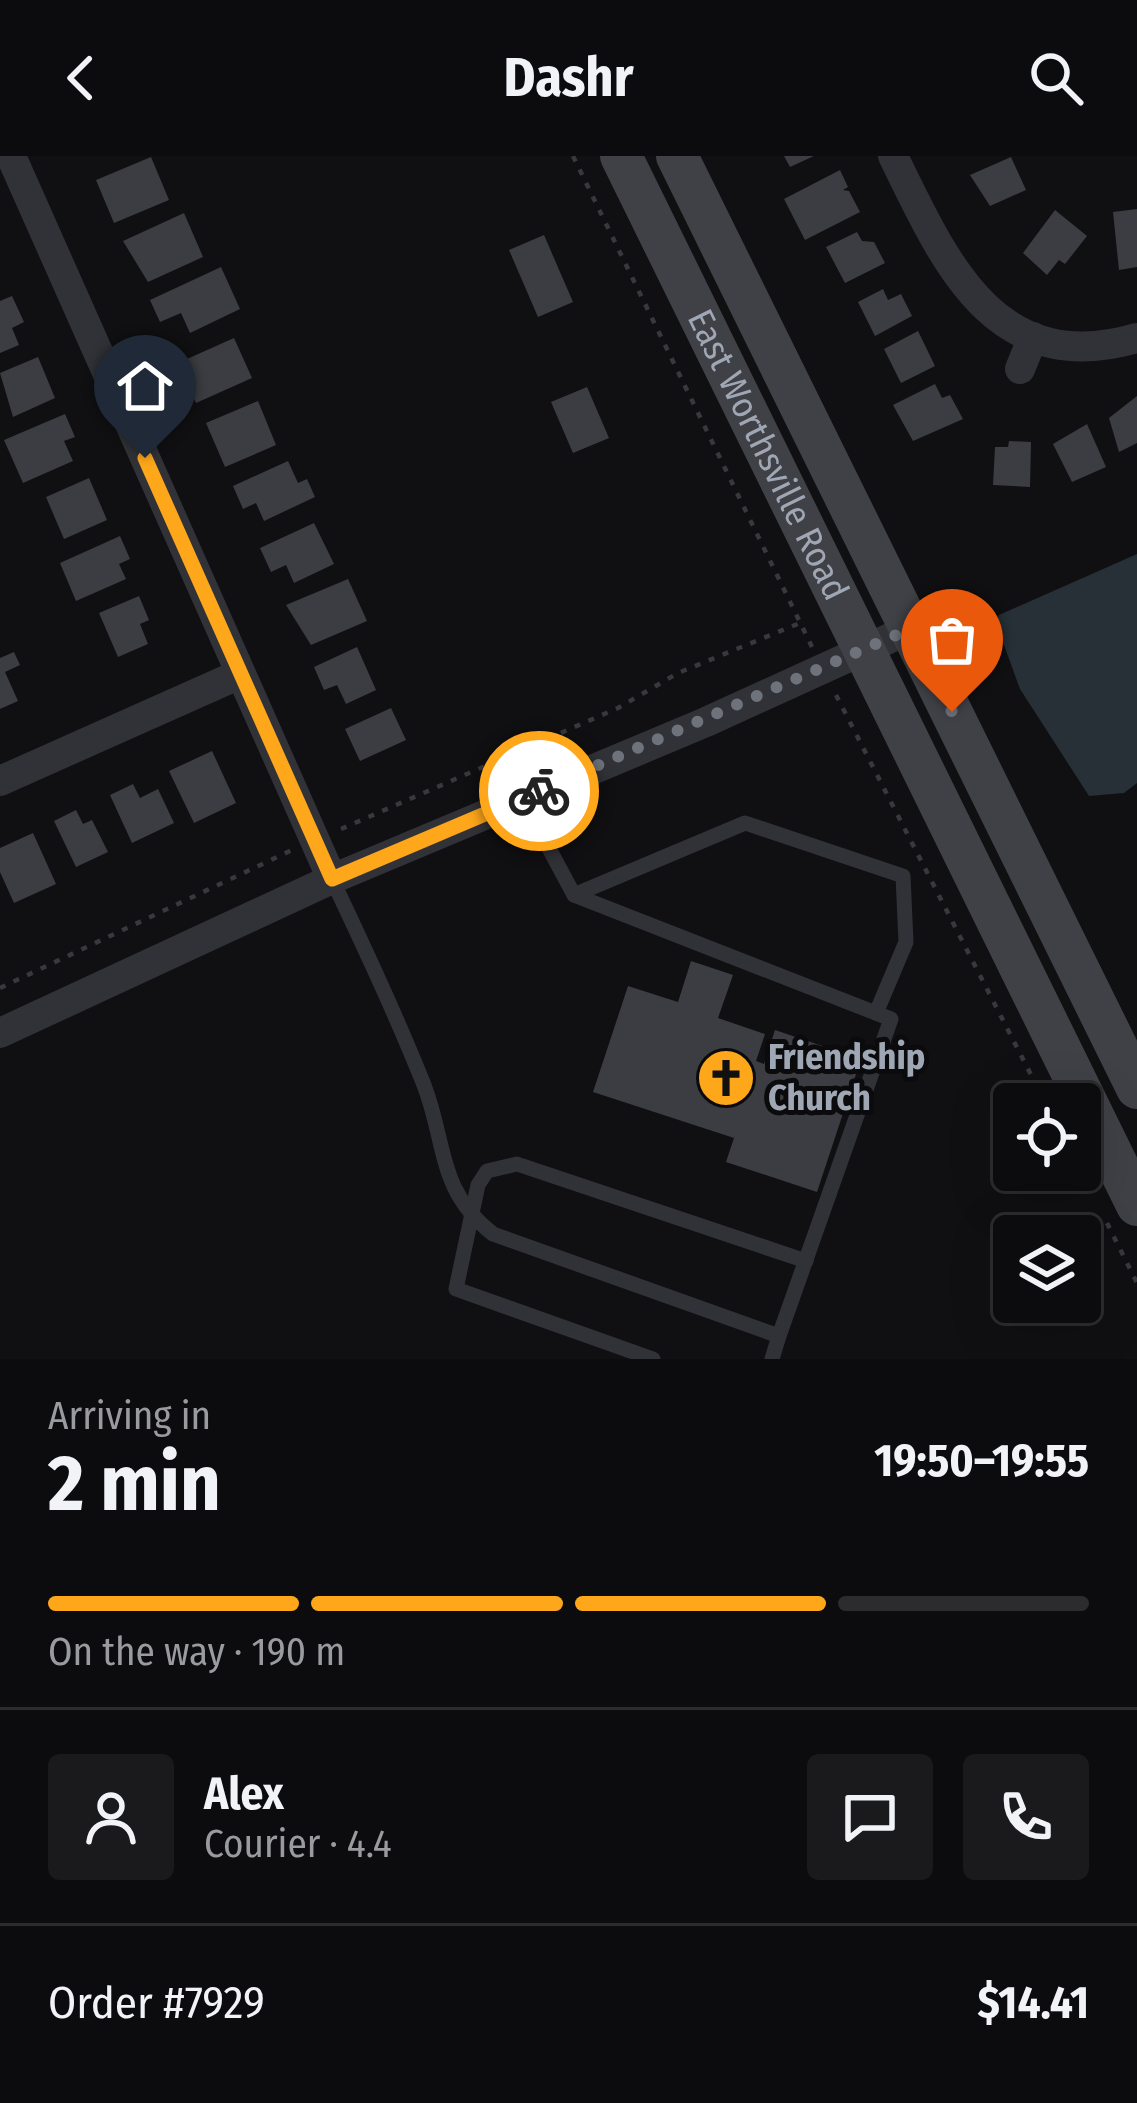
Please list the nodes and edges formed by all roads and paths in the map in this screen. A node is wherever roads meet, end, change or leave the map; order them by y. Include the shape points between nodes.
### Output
1 (10, 156) edge
2 (573, 156) edge
3 (621, 156) edge
4 (677, 156) edge
5 (892, 156) edge
6 (1033, 337) junction
7 (1137, 338) edge
8 (1020, 370) dead end
9 (800, 623) junction
10 (910, 629) junction
11 (862, 651) junction
12 (822, 669) junction
13 (240, 674) junction
14 (0, 782) edge
15 (522, 798) junction
16 (315, 841) junction
17 (332, 879) junction
18 (574, 895) junction
19 (0, 988) edge
20 (876, 1013) junction
21 (0, 1033) edge
22 (1035, 1083) edge
23 (1137, 1088) edge
24 (1091, 1191) edge
25 (1137, 1205) edge
26 (472, 1217) junction
27 (806, 1261) junction
28 (1137, 1282) edge
29 (779, 1336) junction
30 (653, 1359) edge
31 (772, 1359) edge

1 - 13 street
2 - 9 path
3 - 11 main road, East Worthsville Road
4 - 10 main road, East Worthsville Road
5 - 6 street via 962,287
6 - 7 street via 1083,346
6 - 8 street
9 - 12 path
9 - 16 path
10 - 11 street
10 - 23 main road, East Worthsville Road
11 - 12 street
11 - 25 main road, East Worthsville Road
12 - 15 street
12 - 22 path
13 - 14 street
13 - 16 street
15 - 17 street
15 - 18 lane
16 - 17 street
16 - 19 path
17 - 21 street
17 - 26 lane via 426,1093 440,1160
18 - 20 lane
18 - 20 lane via 746,823 903,876 906,942
20 - 27 lane via 891,1019
24 - 28 path
26 - 27 lane via 488,1171 517,1164
26 - 29 lane via 493,1234
26 - 30 lane via 456,1289
27 - 29 lane
29 - 31 lane

